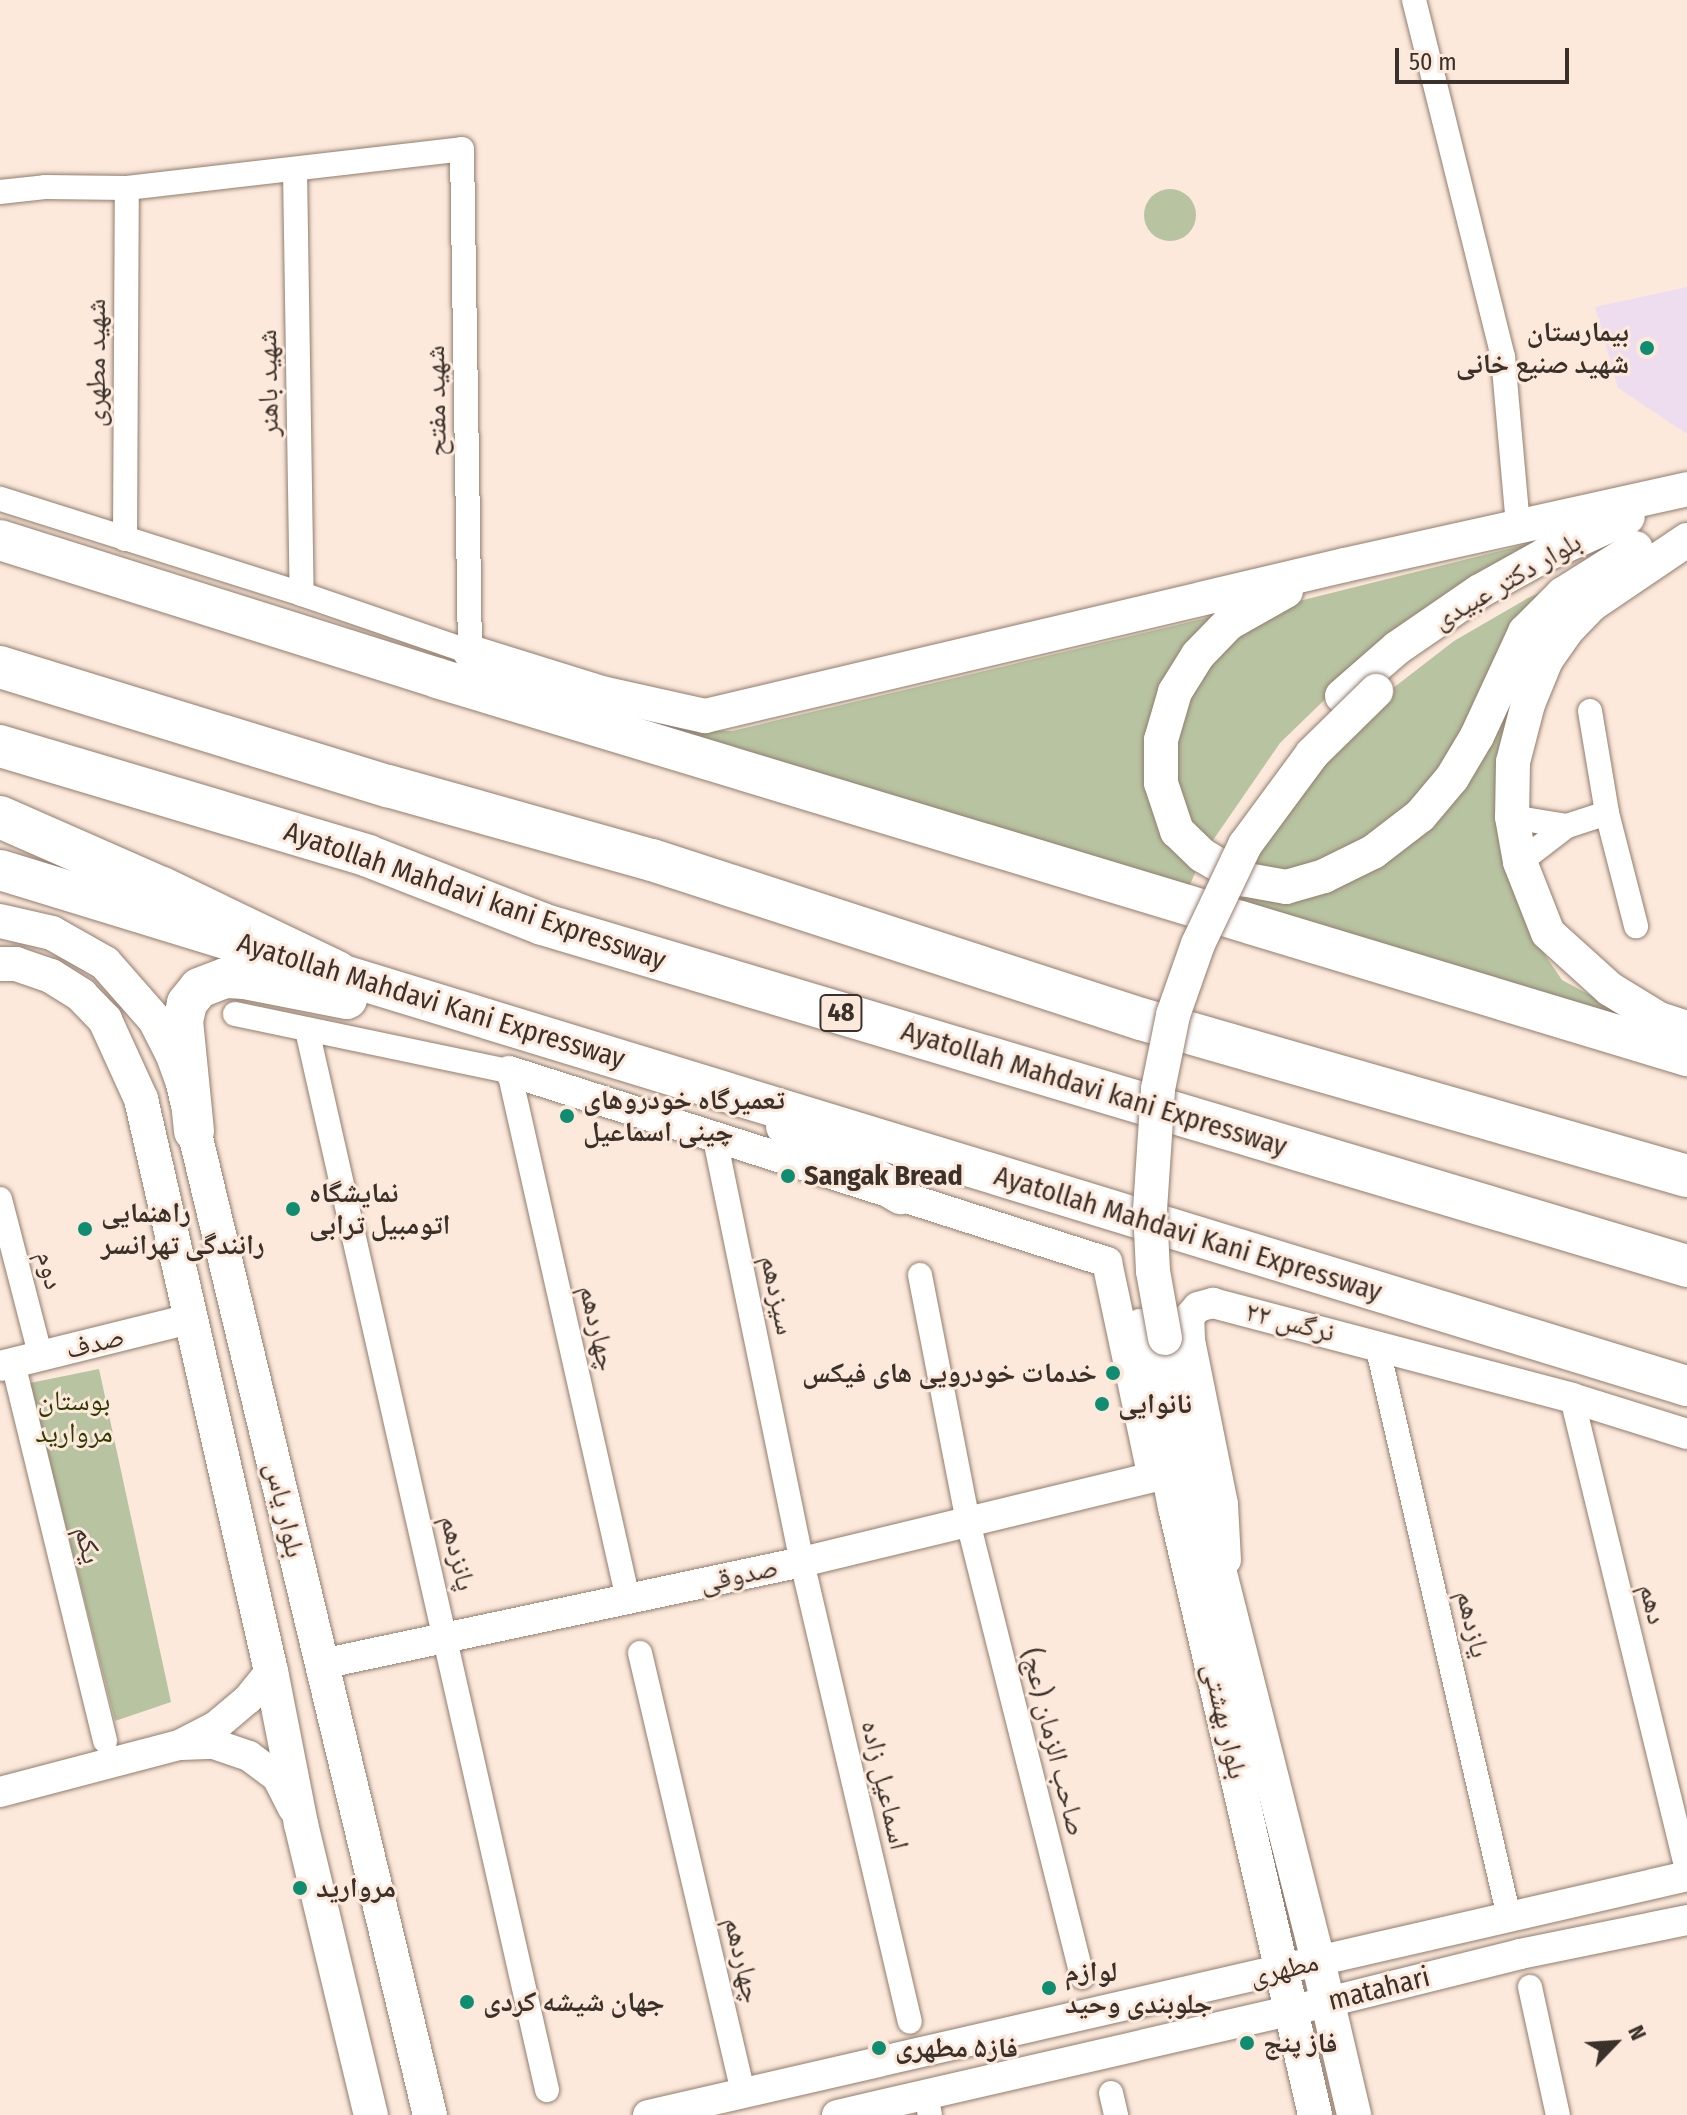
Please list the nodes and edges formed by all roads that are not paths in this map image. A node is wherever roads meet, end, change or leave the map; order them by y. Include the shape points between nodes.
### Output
1 (1414, 0) edge
2 (295, 170) junction
3 (127, 188) junction
4 (0, 192) edge
5 (1687, 490) edge
6 (0, 499) edge
7 (1518, 526) junction
8 (125, 539) junction
9 (0, 540) edge
10 (1687, 540) edge
11 (1636, 548) junction
12 (1345, 565) junction
13 (302, 594) junction
14 (470, 652) junction
15 (0, 667) edge
16 (547, 676) junction
17 (482, 691) junction
18 (1590, 711) dead end
19 (607, 729) junction
20 (0, 746) edge
21 (1607, 813) junction
22 (0, 817) edge
23 (1512, 817) junction
24 (1567, 826) junction
25 (1520, 862) junction
26 (0, 870) edge
27 (0, 921) edge
28 (1636, 926) dead end
29 (0, 964) edge
30 (337, 972) junction
31 (235, 1014) dead end
32 (477, 1015) junction
33 (1687, 1028) edge
34 (307, 1030) junction
35 (1687, 1056) edge
36 (509, 1071) junction
37 (183, 1084) junction
38 (735, 1095) junction
39 (141, 1099) junction
40 (194, 1131) junction
41 (714, 1134) junction
42 (1687, 1176) edge
43 (901, 1194) junction
44 (0, 1199) edge
45 (1687, 1266) edge
46 (920, 1275) dead end
47 (190, 1319) junction
48 (1153, 1332) junction
49 (1377, 1345) junction
50 (18, 1362) edge
51 (1687, 1386) edge
52 (1572, 1398) junction
53 (1687, 1434) edge
54 (1153, 1477) junction
55 (968, 1522) junction
56 (802, 1562) junction
57 (628, 1599) junction
58 (1230, 1618) junction
59 (447, 1637) junction
60 (640, 1653) dead end
61 (322, 1664) junction
62 (271, 1671) junction
63 (1215, 1679) junction
64 (105, 1741) dead end
65 (179, 1745) junction
66 (0, 1792) edge
67 (301, 1824) junction
68 (1687, 1870) edge
69 (1687, 1876) edge
70 (1509, 1917) junction
71 (1687, 1920) edge
72 (1318, 1961) junction
73 (1282, 1969) junction
74 (1082, 1977) dead end
75 (1530, 1987) dead end
76 (1328, 2002) junction
77 (1291, 2011) junction
78 (910, 2021) dead end
79 (547, 2090) dead end
80 (743, 2093) junction
81 (928, 2105) edge
82 (371, 2115) edge
83 (430, 2115) edge
84 (648, 2115) edge
85 (837, 2115) edge
86 (1315, 2115) edge
87 (1354, 2115) edge
88 (1558, 2115) edge

1 - 7 street via 1503,357
2 - 3 street
2 - 13 street, شهید باهنر
2 - 14 street, شهید مفتح via 462,149
3 - 4 street
3 - 8 street, شهید مطهری
5 - 7 main road
5 - 48 main road, بلوار دکتر عبیدی via 1545,555 1480,591 1397,648 1294,747 1228,843 1155,1008 1139,1083 1131,1207
6 - 8 street
7 - 12 main road
8 - 13 street
9 - 17 main road
10 - 11 main road, بلوار دکتر عبیدی
10 - 23 main road via 1592,604 1546,660 1513,762
11 - 12 main road via 1563,594 1525,632 1477,736 1452,778 1420,816 1373,852 1324,876 1286,887 1242,879 1221,870 1177,831 1161,783 1161,740 1175,692 1198,655 1229,623 1271,597
11 - 48 main road, بلوار دکتر عبیدی, bridge via 1541,581 1429,647 1312,754 1245,845 1198,944 1173,1015 1158,1089 1150,1210
12 - 16 main road via 705,716
13 - 14 street
14 - 16 main road
15 - 42 highway via 652,860 1141,1019
16 - 17 main road
16 - 19 main road
17 - 19 main road
18 - 21 street
19 - 35 main road
20 - 45 highway, Ayatollah Mahdavi kani Expressway / 48 via 368,856 542,924
21 - 24 street
21 - 28 street
22 - 30 highway
23 - 24 street
23 - 25 main road
24 - 25 street
25 - 33 main road via 1548,933 1610,989 1659,1019
26 - 30 main road, Ayatollah Mahdavi Kani Expressway
27 - 37 main road, بلوار یاس via 74,943 122,978 155,1020
29 - 39 main road, بلوار یاس via 51,976 81,995 105,1020
30 - 32 main road, Ayatollah Mahdavi Kani Expressway
31 - 34 street
32 - 38 main road, Ayatollah Mahdavi Kani Expressway
32 - 40 main road via 358,1001 245,979 211,982 187,1003 183,1021
34 - 36 street
34 - 59 street, پانزدهم
36 - 41 street
36 - 57 street, چهاردهم
37 - 39 main road via 169,1073 156,1073 145,1082
37 - 40 main road, بلوار یاس
38 - 43 main road
38 - 51 main road, Ayatollah Mahdavi Kani Expressway
39 - 47 main road, بلوار یاس
40 - 61 main road, بلوار یاس
41 - 43 street
41 - 56 street, سیزدهم
43 - 54 street via 1107,1262
44 - 50 street, دوم
46 - 55 street, صاحب الزمان (عج)
47 - 50 street, صدف
47 - 62 main road, بلوار یاس
48 - 58 main road, بلوار بهشتی
48 - 63 main road, بلوار بهشتی via 1175,1507
49 - 52 street, نرگس ۲۲
49 - 58 street, نرگس ۲۲ via 1213,1303 1198,1307 1189,1317 1223,1504
49 - 70 street, یازدهم
50 - 64 street, یکم
52 - 53 street, نرگس ۲۲
52 - 68 street, دهم
54 - 55 street, صدوقی
54 - 63 street
55 - 56 street, صدوقی
55 - 74 street, صاحب الزمان (عج)
56 - 57 street, صدوقی
56 - 78 street, اسماعیل زاده
57 - 59 street, صدوقی
58 - 72 main road, بلوار بهشتی
59 - 61 street, صدوقی
59 - 79 street, پانزدهم
60 - 80 street, چهاردهم
61 - 83 main road, بلوار یاس
62 - 65 street via 216,1726
62 - 67 main road, بلوار یاس
63 - 73 main road, بلوار بهشتی
65 - 66 street
65 - 67 street via 214,1744 249,1756 277,1777
67 - 82 main road, بلوار یاس
69 - 70 street, مطهری
70 - 72 street, مطهری
71 - 76 street, matahari via 1520,1954
72 - 73 street, مطهری
72 - 76 main road, بلوار بهشتی
73 - 77 main road, بلوار بهشتی
73 - 80 street, مطهری
75 - 88 street
76 - 77 street, matahari
76 - 87 main road, بلوار بهشتی
77 - 81 street, matahari
77 - 86 main road, بلوار بهشتی
80 - 84 street, مطهری
81 - 85 street, matahari

